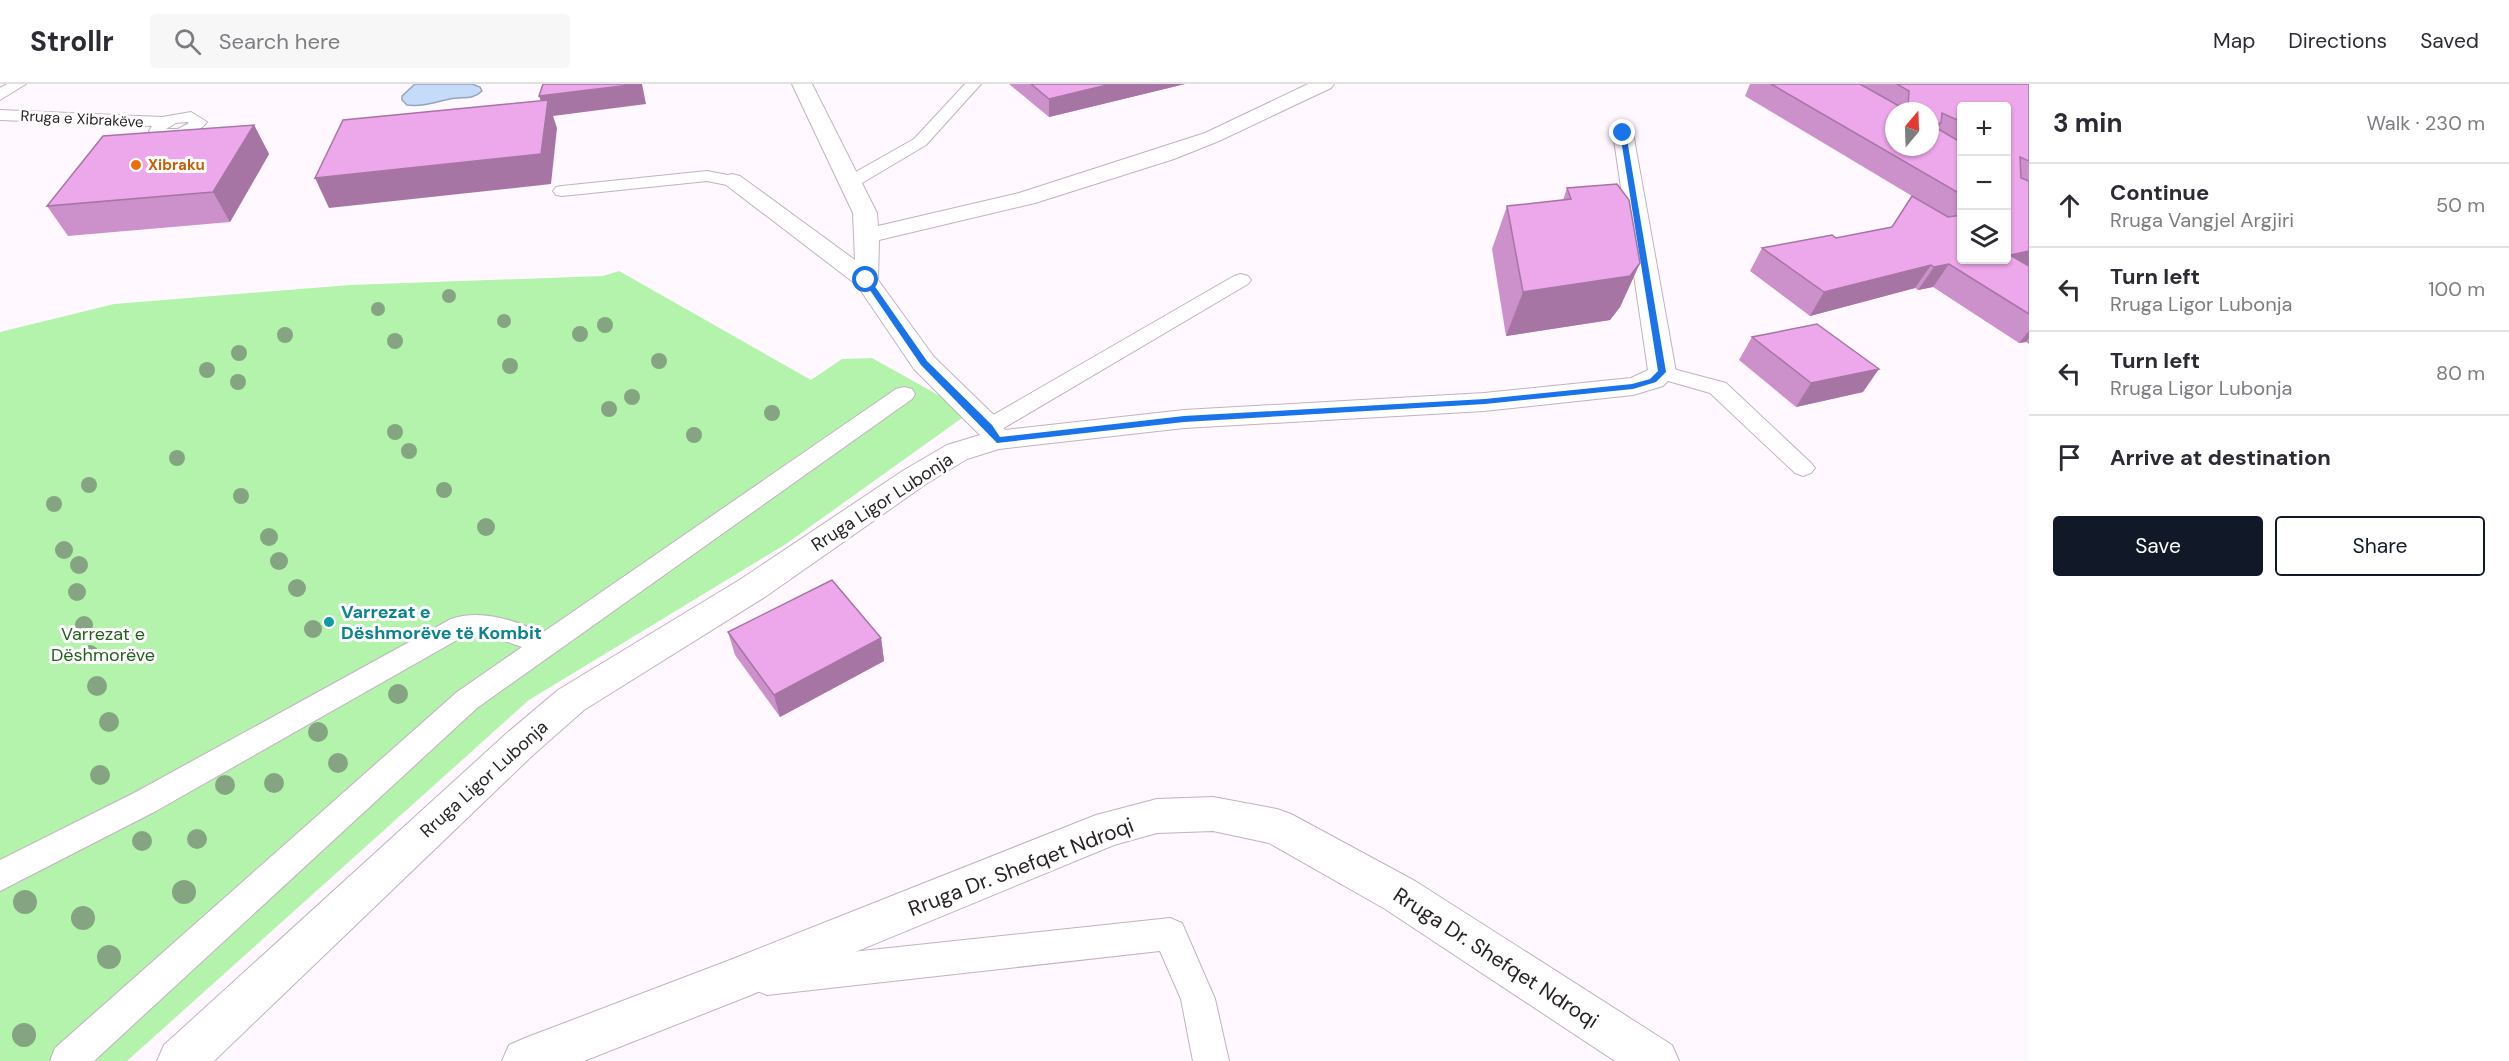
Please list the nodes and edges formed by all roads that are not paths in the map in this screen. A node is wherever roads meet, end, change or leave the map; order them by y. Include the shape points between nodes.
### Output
1 (18, 84) edge
2 (802, 84) edge
3 (973, 84) edge
4 (1324, 84) edge
5 (0, 95) edge
6 (0, 115) edge
7 (164, 122) dead end
8 (1623, 133) dead end
9 (732, 181) joint
10 (851, 182) junction
11 (562, 191) dead end
12 (867, 235) junction
13 (866, 280) junction
14 (1241, 280) dead end
15 (1662, 372) junction
16 (904, 394) dead end
17 (993, 434) junction
18 (1803, 468) dead end
19 (543, 647) junction
20 (0, 876) edge
21 (730, 982) junction
22 (68, 1061) edge
23 (180, 1061) edge
24 (525, 1061) edge
25 (1211, 1061) edge
26 (1656, 1061) edge

1 - 5 lane
2 - 10 street
3 - 10 lane via 920,142
4 - 12 street via 1212,137 1166,154 1027,198
6 - 7 lane, Rruga e Xibrakëve
8 - 15 street
9 - 11 lane via 707,176
9 - 13 street
10 - 12 street via 865,213
12 - 13 street
13 - 17 street via 924,363
14 - 17 lane
15 - 17 street, Rruga Ligor Lubonja via 1653,380 1633,386 1519,398
15 - 18 lane via 1718,388
16 - 19 lane
17 - 23 street, Rruga Ligor Lubonja via 915,477 753,588 572,700
19 - 20 lane via 502,628 484,624 460,626 145,802
19 - 22 lane via 467,700
21 - 24 street, Rruga Dr. Shefqet Ndroqi
21 - 25 lane via 1170,934 1198,999
21 - 26 street, Rruga Dr. Shefqet Ndroqi via 1110,828 1158,816 1213,814 1277,827 1380,884

